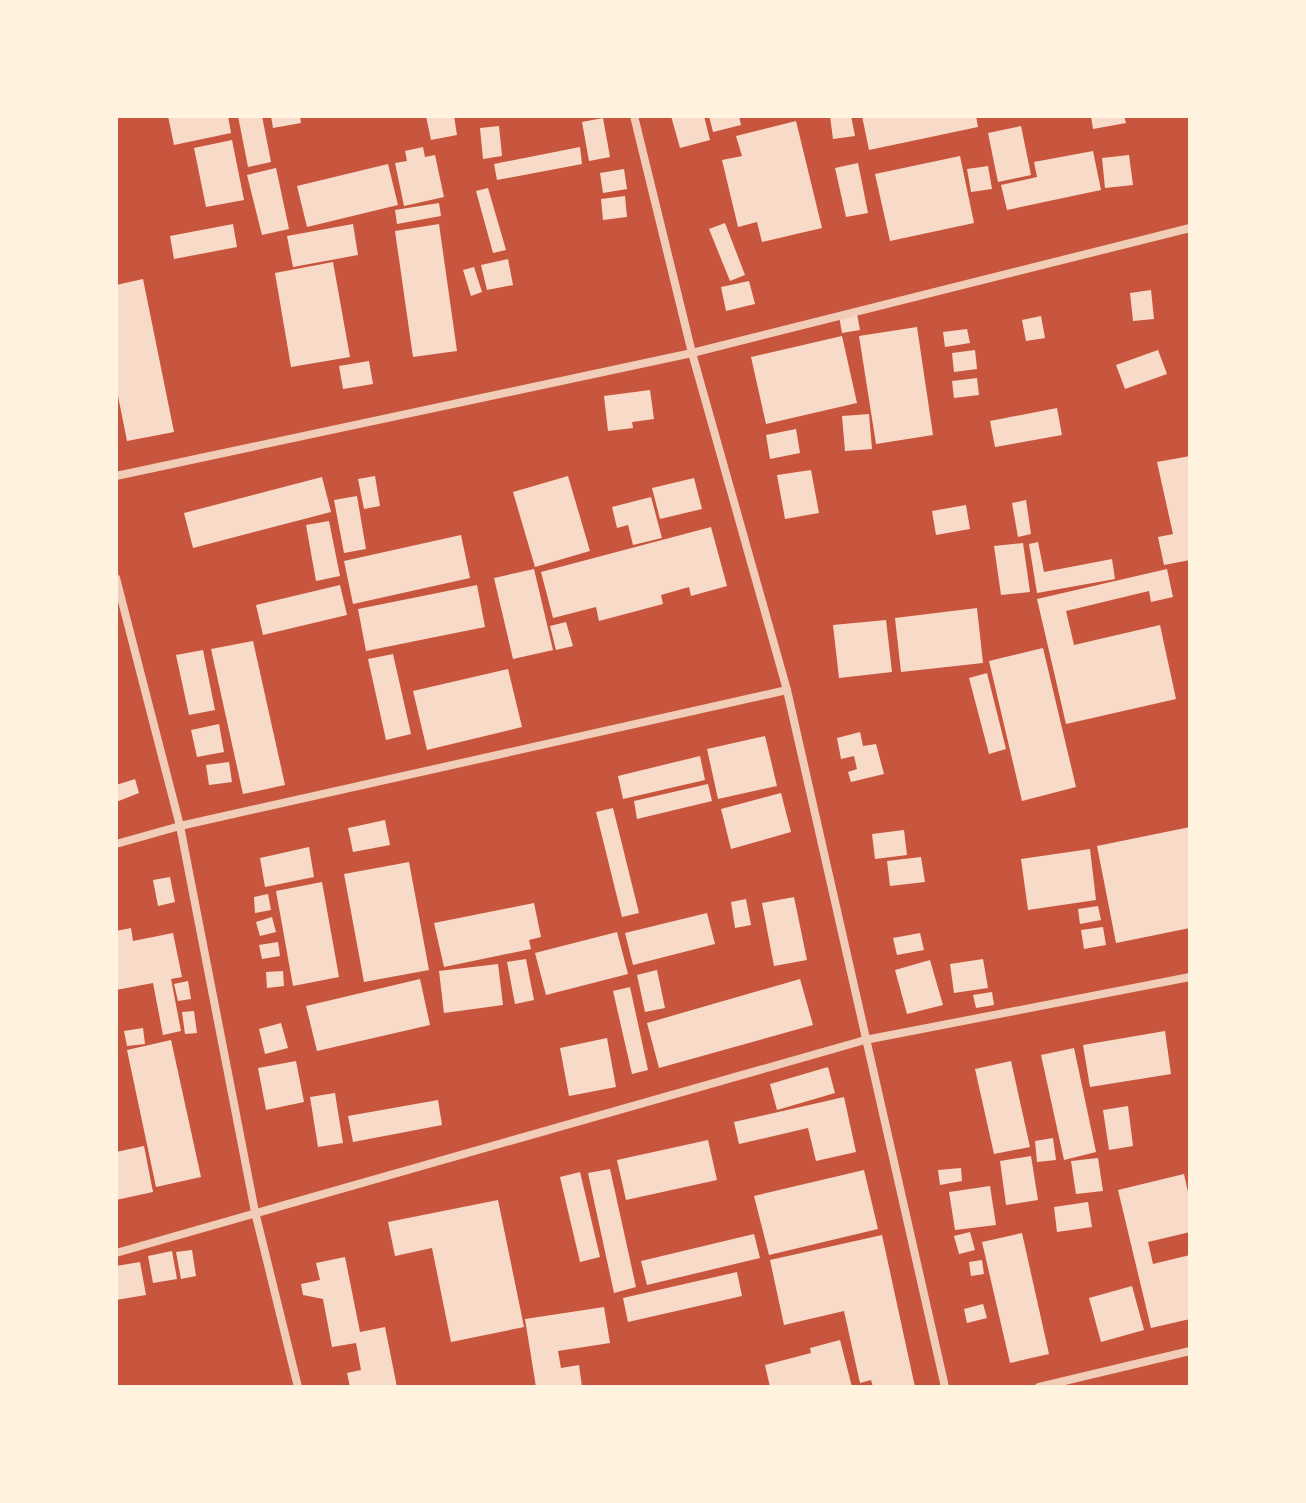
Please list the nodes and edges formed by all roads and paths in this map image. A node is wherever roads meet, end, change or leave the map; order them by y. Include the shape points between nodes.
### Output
1 (634, 116) edge
2 (1190, 228) edge
3 (692, 353) junction
4 (116, 476) edge
5 (116, 578) edge
6 (787, 690) junction
7 (180, 826) junction
8 (116, 844) edge
9 (1190, 977) edge
10 (865, 1040) junction
11 (255, 1212) junction
12 (116, 1253) edge
13 (1190, 1351) edge
14 (298, 1387) edge
15 (945, 1387) edge
16 (1039, 1387) edge

1 - 3 street
2 - 3 street
3 - 4 street
3 - 6 street
5 - 7 street
6 - 7 street
6 - 10 street
7 - 8 street
7 - 11 street
9 - 10 street
10 - 11 street
10 - 15 street
11 - 12 street
11 - 14 street
13 - 16 street

